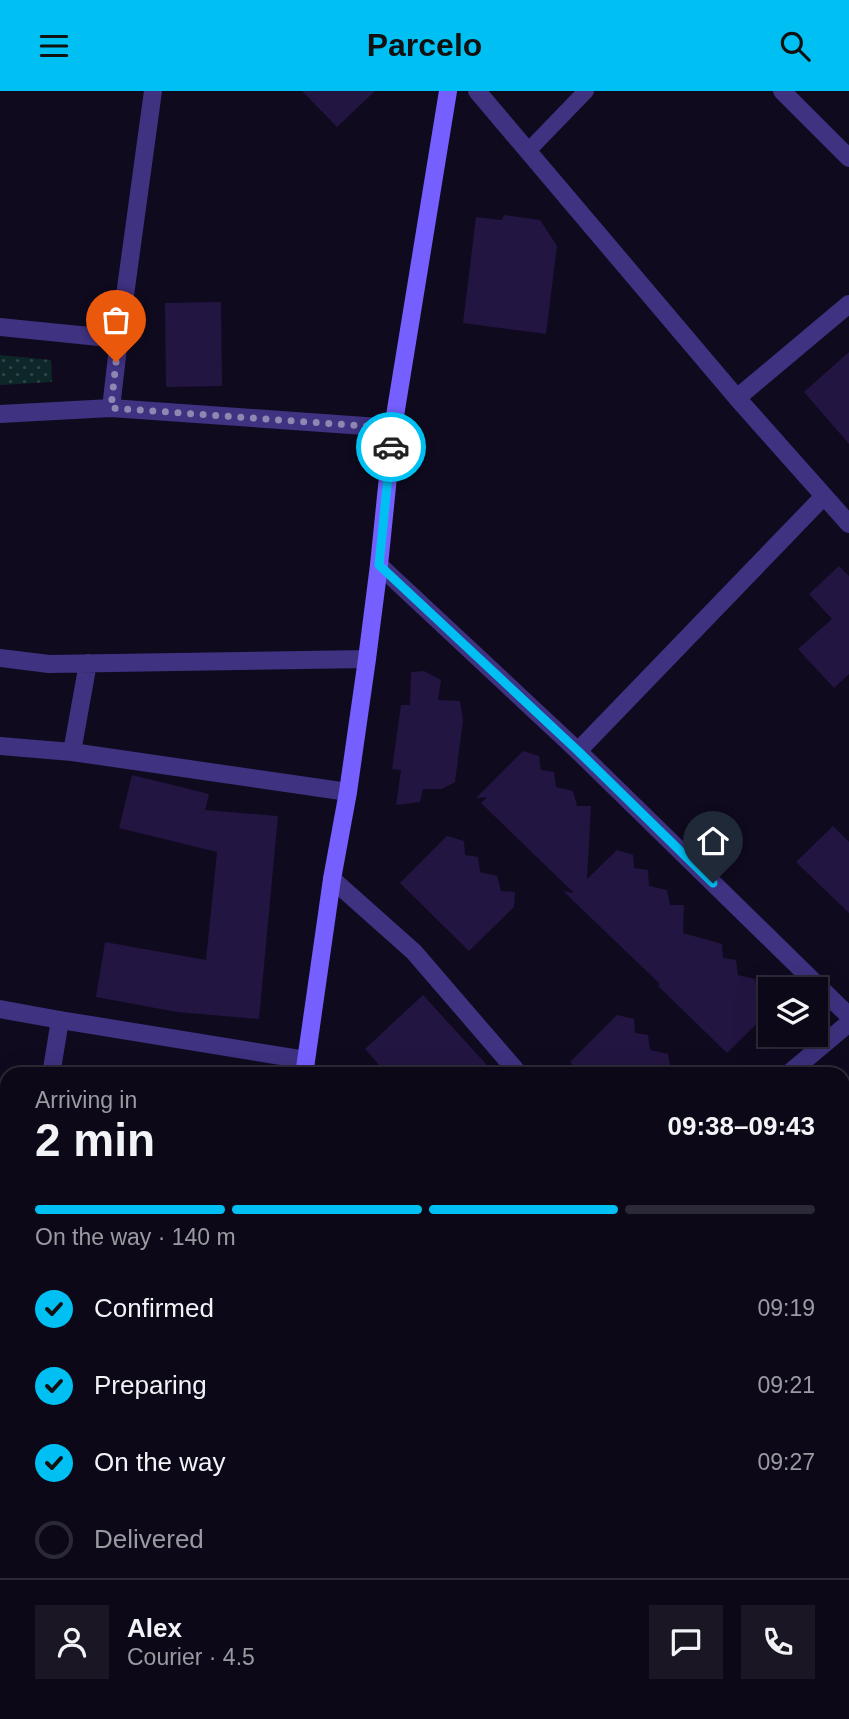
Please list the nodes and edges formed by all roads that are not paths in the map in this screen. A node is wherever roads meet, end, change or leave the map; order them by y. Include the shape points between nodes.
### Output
1 (153, 91) edge
2 (448, 91) edge
3 (477, 91) edge
4 (586, 91) edge
5 (782, 91) edge
6 (528, 151) junction
7 (849, 158) edge
8 (849, 304) edge
9 (0, 327) edge
10 (119, 339) junction
11 (737, 398) junction
12 (111, 408) junction
13 (0, 414) edge
14 (393, 428) junction
15 (824, 496) junction
16 (849, 524) edge
17 (379, 565) junction
18 (0, 657) edge
19 (367, 659) junction
20 (88, 663) junction
21 (0, 746) edge
22 (578, 751) junction
23 (72, 752) junction
24 (348, 792) junction
25 (332, 880) junction
26 (0, 1009) edge
27 (849, 1016) edge
28 (60, 1020) junction
29 (849, 1023) edge
30 (52, 1067) edge
31 (305, 1067) edge
32 (513, 1067) edge
33 (797, 1067) edge

1 - 10 street
2 - 14 main road
3 - 6 street
4 - 6 lane
5 - 7 street
6 - 11 street
8 - 11 street
9 - 10 street
10 - 12 street
11 - 15 street
12 - 13 street
12 - 14 street
14 - 17 main road
15 - 16 street
15 - 22 street
17 - 19 main road
17 - 22 street
18 - 20 street via 49,664
19 - 20 street
19 - 24 main road
20 - 23 street
21 - 23 street
22 - 27 street
23 - 24 street
24 - 25 main road
25 - 31 main road
25 - 32 street via 414,952
26 - 28 street
28 - 30 street
28 - 31 street
29 - 33 street

